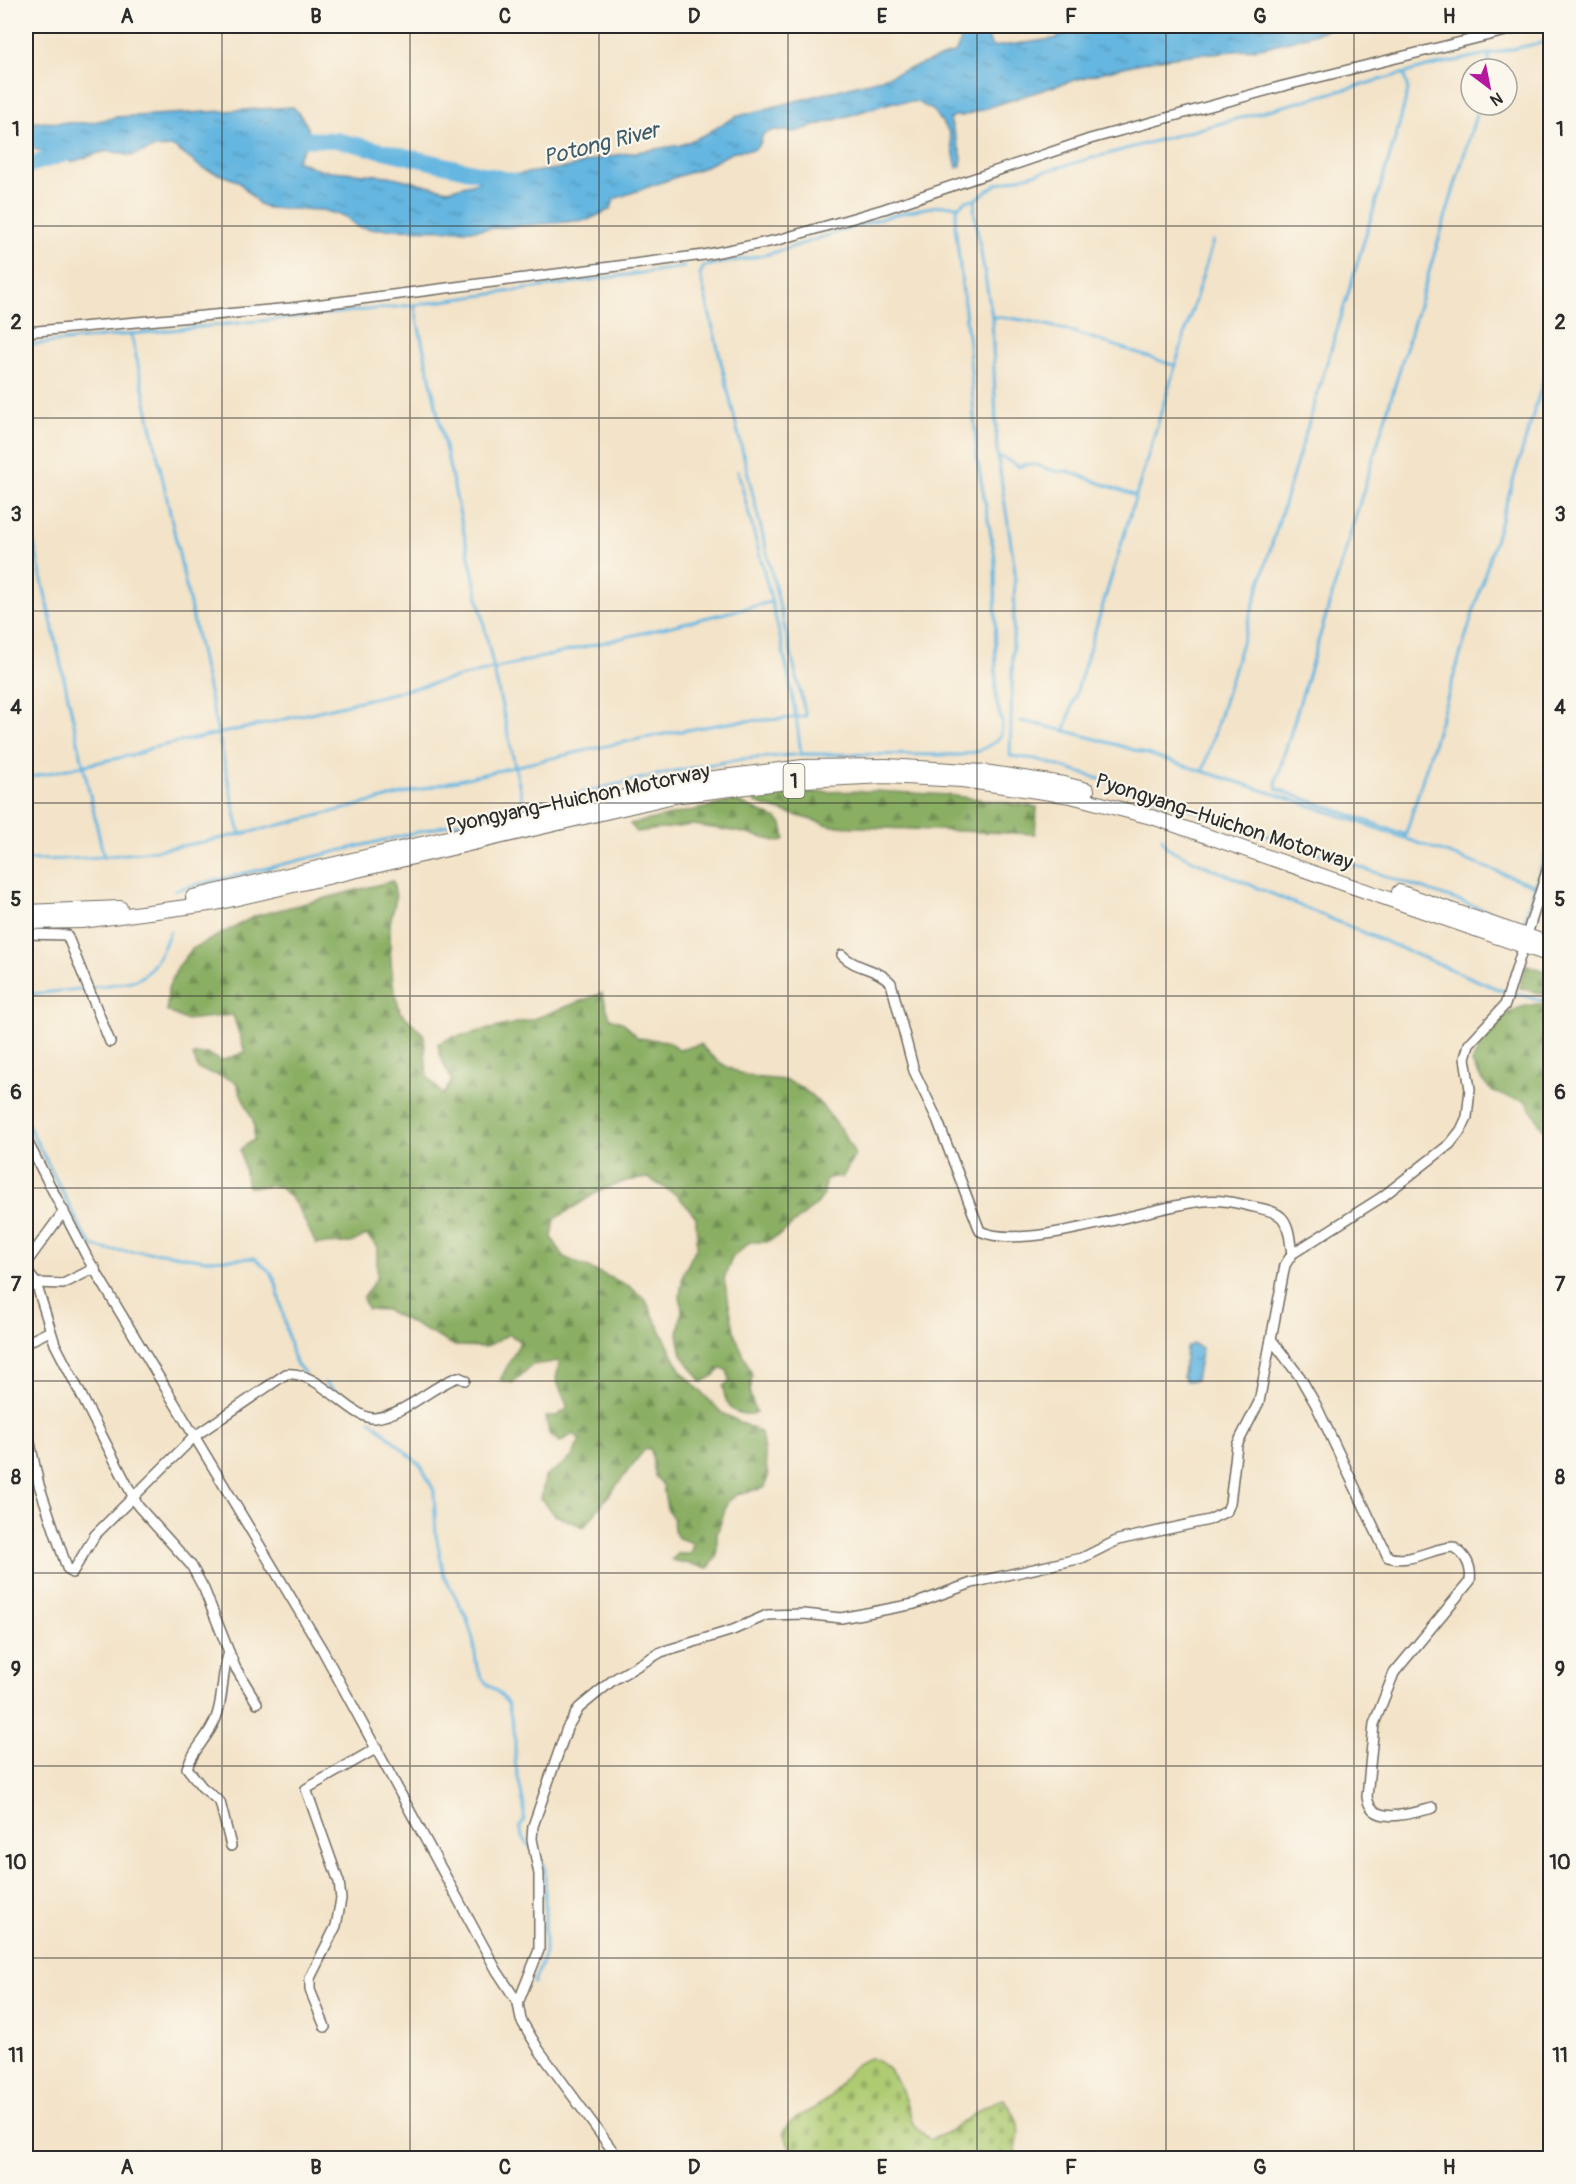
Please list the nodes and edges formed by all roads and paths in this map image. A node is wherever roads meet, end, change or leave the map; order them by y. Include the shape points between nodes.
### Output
1 (1526, 26) edge
2 (26, 332) edge
3 (1551, 861) edge
4 (26, 912) edge
5 (26, 922) edge
6 (26, 934) edge
7 (1524, 940) junction
8 (1551, 944) edge
9 (842, 955) dead end
10 (1551, 955) edge
11 (110, 1042) dead end
12 (26, 1143) edge
13 (64, 1211) junction
14 (1292, 1254) junction
15 (26, 1263) edge
16 (95, 1268) junction
17 (26, 1270) edge
18 (36, 1283) junction
19 (50, 1331) junction
20 (1271, 1338) junction
21 (26, 1343) edge
22 (465, 1380) dead end
23 (26, 1424) edge
24 (195, 1436) junction
25 (134, 1495) junction
26 (229, 1652) junction
27 (257, 1703) dead end
28 (377, 1748) junction
29 (1433, 1808) dead end
30 (231, 1846) dead end
31 (518, 2003) junction
32 (325, 2027) dead end
33 (618, 2158) edge

1 - 2 street via 1090,139 873,212 778,240 715,253 291,308
3 - 7 street
4 - 7 highway, Pyongyang–Huichon Motorway / 1 via 119,908 207,895 698,780 803,767 886,766 984,772 1064,784 1200,825
5 - 7 highway, Pyongyang–Huichon Motorway / 1 via 82,921 216,903 674,796 804,780 885,776 962,780 1082,798 1155,818
6 - 11 street via 67,935
7 - 8 highway, Pyongyang–Huichon Motorway / 1
7 - 10 highway, Pyongyang–Huichon Motorway / 1
7 - 14 street via 1505,1005 1469,1044 1465,1058 1470,1089 1467,1117 1450,1144 1382,1197
9 - 14 street via 847,961 885,976 891,983 911,1062 980,1231 1003,1236 1052,1234 1177,1205 1226,1201 1283,1218
12 - 13 street
13 - 15 street
13 - 16 street
14 - 20 street via 1285,1265
16 - 18 street via 63,1284
16 - 24 street
17 - 18 street
18 - 19 street
19 - 21 street
19 - 25 street
20 - 29 street via 1316,1405 1388,1557 1399,1561 1453,1547 1466,1558 1471,1572 1470,1581 1394,1673 1374,1725 1369,1808 1384,1815
20 - 31 street via 1259,1402 1237,1445 1230,1503 1221,1515 1118,1540 1082,1558 972,1583 914,1604 841,1618 767,1616 661,1652 594,1694 579,1708 567,1728 533,1826 539,1874 539,1950
22 - 24 street via 458,1377 446,1381 404,1410 369,1418 334,1393 294,1373 286,1374
23 - 25 street via 42,1494 67,1568 72,1572 95,1535
24 - 25 street
24 - 28 street via 324,1651
25 - 26 street via 143,1513 191,1565
26 - 27 street
26 - 30 street via 217,1716 191,1756 188,1768 220,1802
28 - 31 street
28 - 32 street via 306,1789 339,1882 341,1899 336,1926 310,1978 310,1990
31 - 33 street via 521,2020 539,2050

